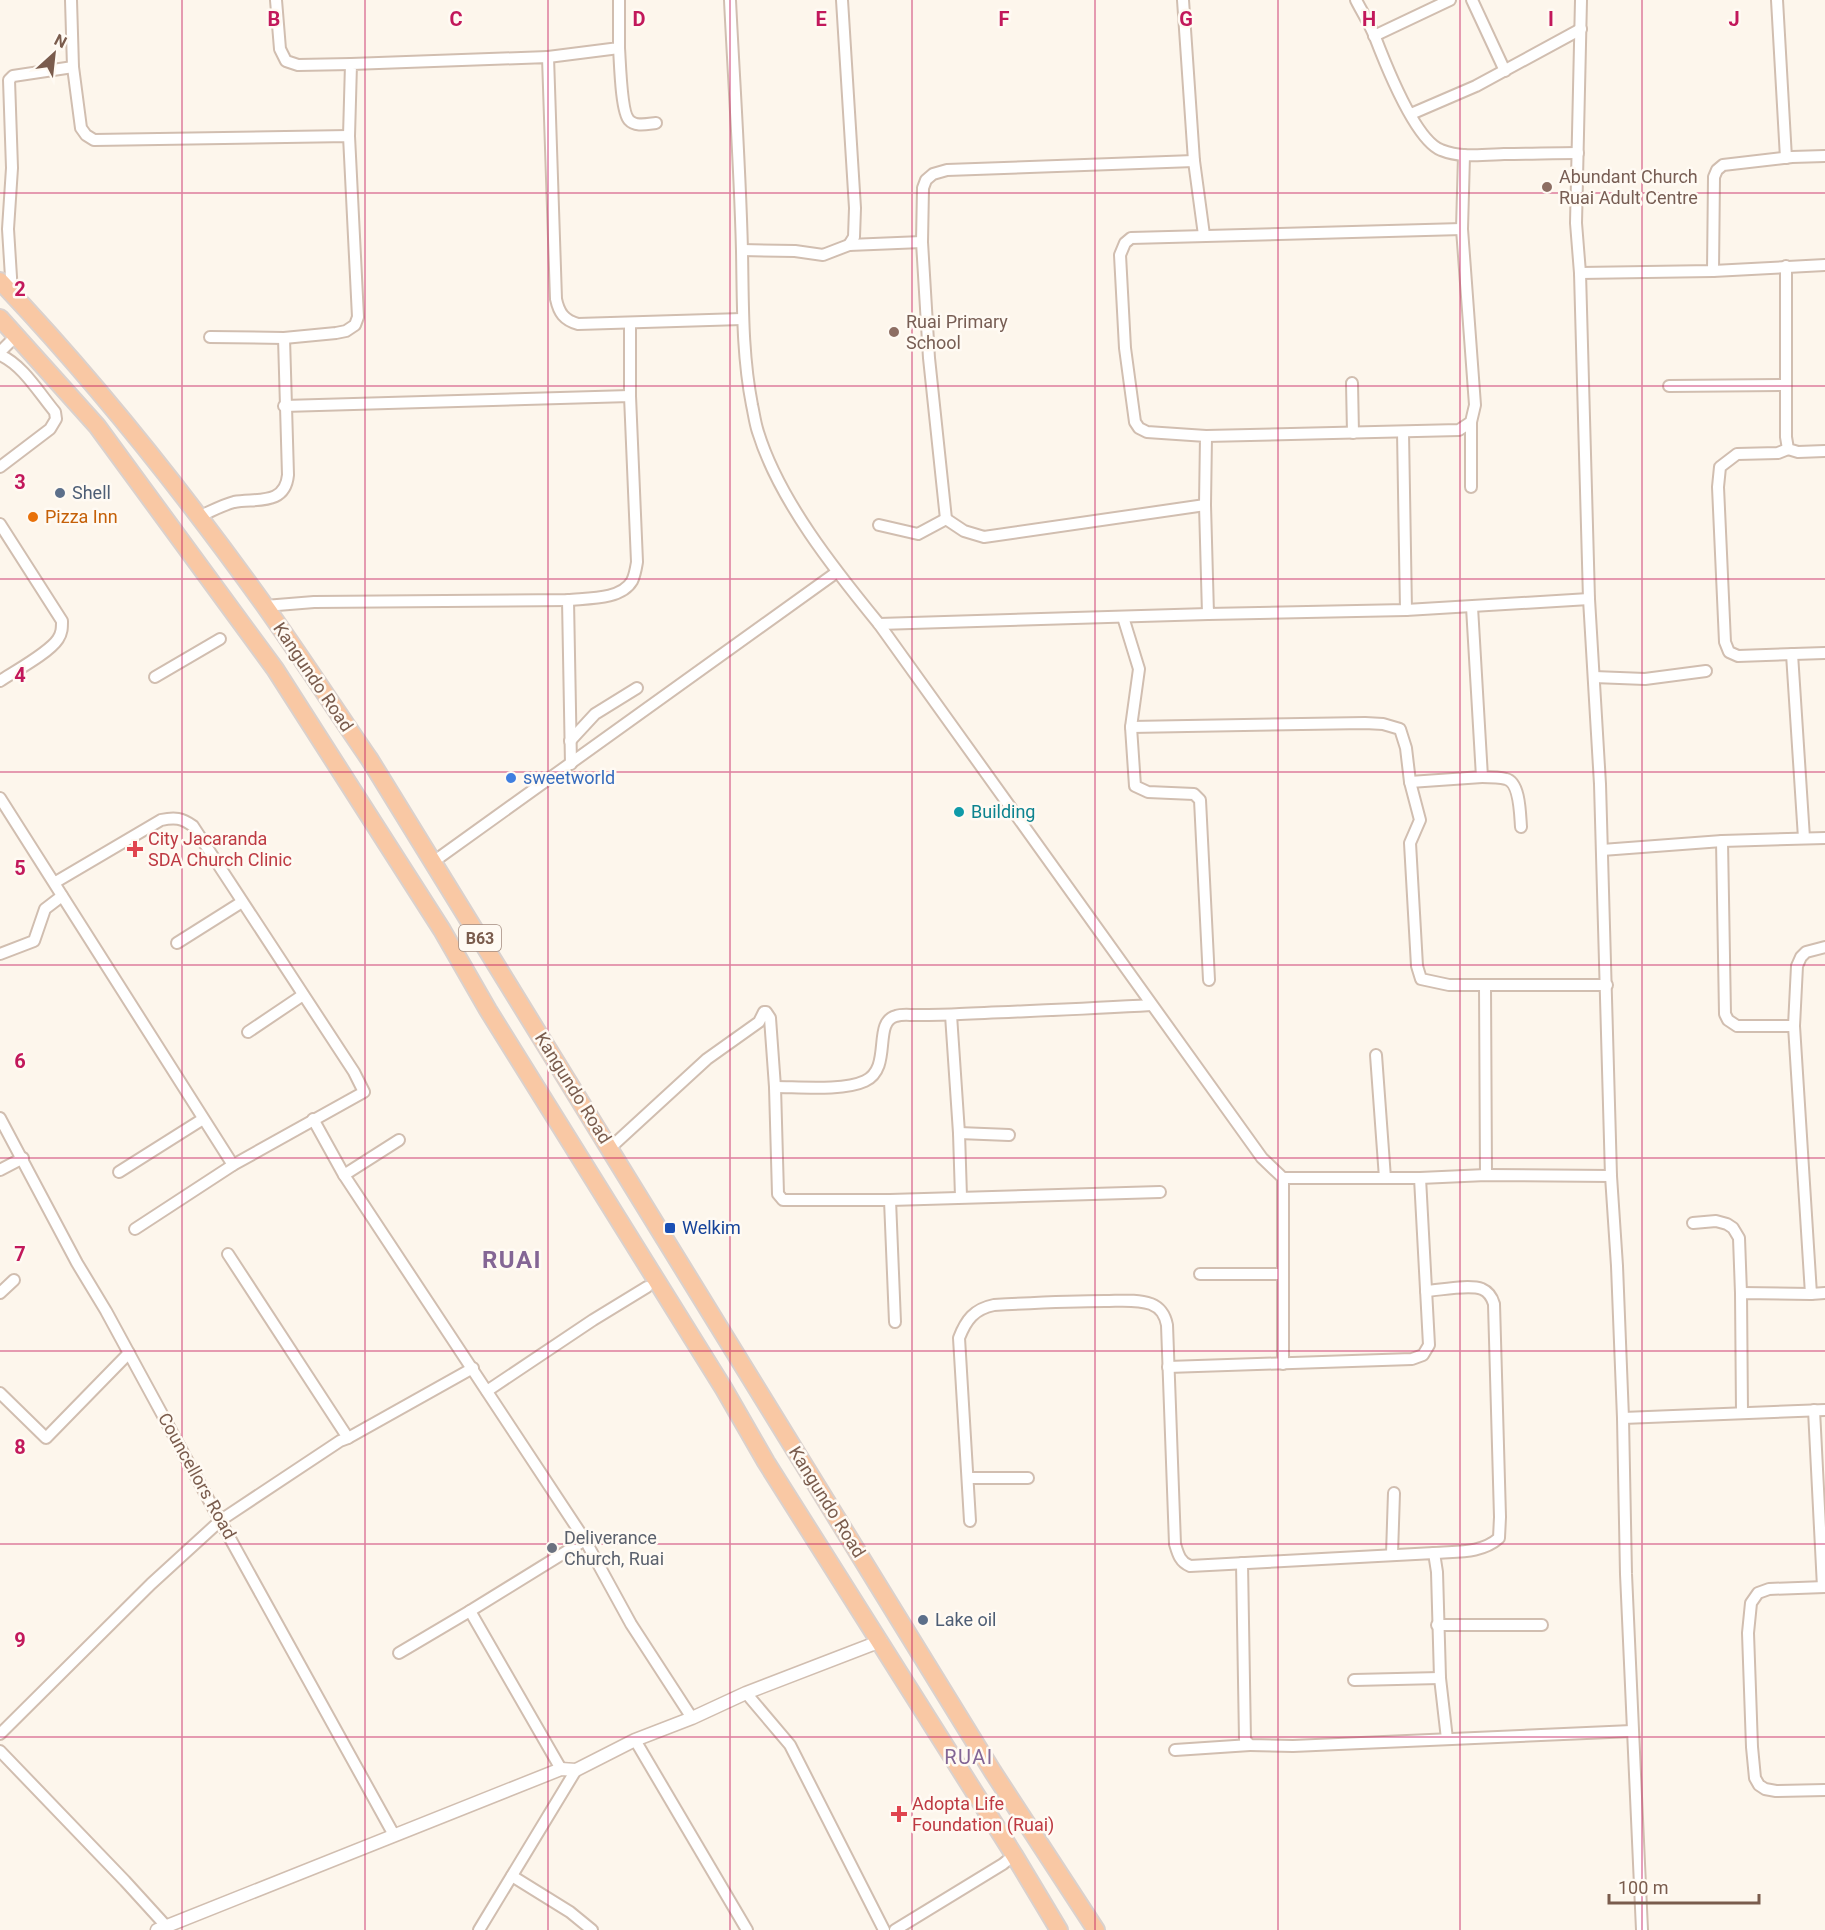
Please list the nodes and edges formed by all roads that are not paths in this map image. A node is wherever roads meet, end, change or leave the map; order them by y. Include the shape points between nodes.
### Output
1 (71, 0) edge
2 (276, 0) edge
3 (619, 0) edge
4 (730, 0) edge
5 (842, 0) edge
6 (1183, 0) edge
7 (1356, 0) edge
8 (1450, 0) edge
9 (1472, 0) edge
10 (1581, 0) edge
11 (1777, 0) edge
12 (1581, 29) junction
13 (1374, 36) junction
14 (619, 48) junction
15 (548, 57) junction
16 (351, 64) junction
17 (73, 67) junction
18 (1505, 71) junction
19 (1411, 114) junction
20 (656, 123) dead end
21 (349, 136) junction
22 (1578, 153) junction
23 (1464, 155) junction
24 (1825, 156) edge
25 (1786, 158) junction
26 (1194, 161) junction
27 (1462, 229) junction
28 (1204, 235) junction
29 (922, 242) junction
30 (849, 244) junction
31 (742, 250) junction
32 (1825, 265) edge
33 (1786, 266) junction
34 (1713, 271) junction
35 (1580, 273) junction
36 (6, 287) edge
37 (0, 318) edge
38 (742, 320) junction
39 (630, 323) junction
40 (16, 336) junction
41 (210, 338) dead end
42 (284, 338) junction
43 (0, 353) edge
44 (68, 356) junction
45 (48, 371) junction
46 (1352, 383) dead end
47 (1786, 385) junction
48 (1669, 386) dead end
49 (630, 396) junction
50 (109, 405) junction
51 (284, 406) junction
52 (91, 420) junction
53 (1471, 422) junction
54 (1403, 432) junction
55 (1353, 433) junction
56 (1206, 436) junction
57 (1788, 449) junction
58 (1825, 451) edge
59 (0, 467) edge
60 (1471, 487) dead end
61 (1205, 505) junction
62 (198, 517) junction
63 (946, 519) junction
64 (0, 524) edge
65 (879, 525) dead end
66 (837, 572) junction
67 (1589, 599) junction
68 (568, 600) junction
69 (265, 606) junction
70 (1472, 607) junction
71 (1406, 610) junction
72 (1208, 614) junction
73 (1123, 617) junction
74 (879, 624) junction
75 (220, 639) dead end
76 (1825, 653) edge
77 (1792, 654) junction
78 (1706, 671) dead end
79 (155, 677) dead end
80 (1594, 677) junction
81 (0, 681) edge
82 (637, 688) dead end
83 (1131, 727) junction
84 (570, 741) junction
85 (571, 764) junction
86 (1482, 777) junction
87 (1410, 782) junction
88 (0, 798) edge
89 (1521, 826) dead end
90 (1804, 838) junction
91 (1825, 838) edge
92 (1722, 841) junction
93 (1602, 850) junction
94 (433, 862) junction
95 (54, 883) junction
96 (62, 896) junction
97 (242, 902) junction
98 (177, 943) dead end
99 (1825, 947) edge
100 (0, 954) edge
101 (1209, 980) dead end
102 (1485, 985) junction
103 (1607, 986) junction
104 (303, 995) junction
105 (1151, 1005) junction
106 (951, 1015) junction
107 (1794, 1026) junction
108 (248, 1032) dead end
109 (1376, 1055) dead end
110 (775, 1087) junction
111 (0, 1118) edge
112 (203, 1119) junction
113 (313, 1119) junction
114 (959, 1133) junction
115 (1009, 1135) dead end
116 (399, 1140) dead end
117 (610, 1148) junction
118 (22, 1158) junction
119 (233, 1164) junction
120 (0, 1170) edge
121 (119, 1172) dead end
122 (1486, 1174) junction
123 (344, 1175) junction
124 (1611, 1176) junction
125 (1283, 1178) junction
126 (1385, 1178) junction
127 (1420, 1178) junction
128 (1160, 1192) dead end
129 (961, 1197) junction
130 (890, 1200) junction
131 (1693, 1223) dead end
132 (135, 1229) dead end
133 (228, 1254) dead end
134 (1200, 1274) dead end
135 (1283, 1274) junction
136 (14, 1280) dead end
137 (647, 1287) dead end
138 (1426, 1291) junction
139 (0, 1293) edge
140 (1741, 1293) junction
141 (1825, 1293) edge
142 (1811, 1294) junction
143 (895, 1322) dead end
144 (129, 1353) junction
145 (1283, 1364) junction
146 (1168, 1367) junction
147 (473, 1368) junction
148 (487, 1391) junction
149 (0, 1393) edge
150 (1819, 1410) edge
151 (1742, 1413) junction
152 (1623, 1418) junction
153 (348, 1438) junction
154 (968, 1478) junction
155 (1028, 1478) dead end
156 (1394, 1492) dead end
157 (221, 1520) junction
158 (970, 1521) dead end
159 (585, 1540) junction
160 (1434, 1553) junction
161 (1392, 1554) junction
162 (1242, 1563) junction
163 (1824, 1587) edge
164 (470, 1611) junction
165 (1437, 1624) junction
166 (1542, 1625) dead end
167 (880, 1641) junction
168 (399, 1653) dead end
169 (1440, 1678) junction
170 (1354, 1680) dead end
171 (746, 1693) junction
172 (692, 1718) junction
173 (1632, 1731) junction
174 (0, 1734) edge
175 (1447, 1739) junction
176 (635, 1740) junction
177 (1250, 1745) junction
178 (1175, 1750) dead end
179 (0, 1751) edge
180 (561, 1769) junction
181 (576, 1770) junction
182 (1825, 1790) edge
183 (394, 1835) junction
184 (1014, 1855) junction
185 (512, 1876) junction
186 (162, 1928) edge
187 (479, 1930) edge
188 (592, 1930) edge
189 (747, 1930) edge
190 (884, 1930) edge
191 (895, 1930) edge
192 (1059, 1930) edge
193 (1096, 1930) edge
194 (1642, 1930) edge

1 - 17 street
2 - 16 street via 280,49 286,61 298,65
3 - 14 street
4 - 31 street
5 - 30 street via 855,208 854,237
6 - 26 street
7 - 13 street
8 - 13 street
9 - 18 street
10 - 12 street
11 - 25 street
12 - 18 street
12 - 22 street
13 - 19 street
14 - 15 street
14 - 20 street via 629,120 637,124
15 - 16 street
15 - 39 street via 558,310 564,319 578,324
16 - 21 street
17 - 21 street via 81,128 94,140
17 - 36 street via 13,76 9,80 12,168
18 - 19 street
19 - 23 street via 1431,145
21 - 42 street via 358,317 355,325 346,330
22 - 23 street
22 - 35 street via 1576,223
23 - 27 street
24 - 25 street
25 - 34 street via 1723,165 1717,170
26 - 28 street
26 - 29 street via 947,170 933,174 923,188
27 - 28 street
27 - 53 street via 1475,405
28 - 56 street via 1131,238 1120,255 1125,348 1135,422 1147,432
29 - 30 street
29 - 63 street via 929,358
30 - 31 street via 823,255
31 - 38 street
32 - 33 street
33 - 34 street
33 - 47 street
34 - 35 street
35 - 67 street
36 - 44 highway, Kangundo Road / B63
37 - 40 highway, Kangundo Road / B63
38 - 39 street
38 - 66 street via 757,430 786,495
39 - 49 street
40 - 43 street
40 - 45 highway, Kangundo Road / B63
41 - 42 street
42 - 51 street
43 - 59 street via 24,375 56,418 50,429
44 - 45 highway
44 - 50 highway, Kangundo Road / B63
45 - 52 highway, Kangundo Road / B63
46 - 55 street
47 - 48 street
47 - 57 street
49 - 51 street
49 - 68 street via 635,572 623,590
50 - 52 highway
50 - 62 highway, Kangundo Road / B63
51 - 62 street via 288,475 283,491 267,499 233,502
52 - 167 highway, Kangundo Road / B63 via 275,669 442,930 766,1462
53 - 54 street via 1459,430
53 - 60 street
54 - 55 street
54 - 71 street
55 - 56 street
56 - 61 street
57 - 58 street
57 - 77 street via 1778,453 1737,454 1720,467 1718,487 1726,647 1738,656
61 - 63 street via 984,537 964,531
61 - 72 street
62 - 69 highway, Kangundo Road / B63
63 - 65 street via 918,534
64 - 81 street via 62,621 57,641
66 - 74 street
66 - 85 street
67 - 70 street
67 - 80 street
68 - 69 street via 314,602
68 - 84 street
69 - 94 highway, Kangundo Road / B63 via 370,760
70 - 71 street
70 - 86 street
71 - 72 street
72 - 73 street
73 - 74 street
73 - 83 street via 1139,669
74 - 105 street
75 - 79 street
76 - 77 street
77 - 90 street
78 - 80 street via 1645,679
80 - 93 street
82 - 84 street via 595,714
83 - 87 street via 1383,724 1400,729
83 - 101 street via 1135,786 1148,792 1194,794 1200,800
84 - 85 street
85 - 94 street
86 - 87 street
86 - 89 street via 1514,783
87 - 102 street via 1420,820 1410,843 1421,979 1449,985
88 - 95 street
90 - 91 street
90 - 92 street
92 - 93 street
92 - 107 street via 1725,1014 1737,1026
93 - 103 street
94 - 117 highway, Kangundo Road / B63
95 - 96 street
95 - 97 street via 161,820 182,819 193,826
96 - 100 street via 45,909 34,941
96 - 112 street
97 - 98 street
97 - 104 street
99 - 107 street via 1806,952 1797,966
102 - 103 street
102 - 122 street
103 - 124 street
104 - 108 street
104 - 113 street via 364,1092
105 - 106 street
105 - 125 street via 1262,1158
106 - 110 street via 897,1016 889,1020 883,1031 879,1067 865,1081
106 - 114 street
107 - 142 street
109 - 126 street
110 - 117 street via 770,1018 764,1012 759,1022 707,1059
110 - 130 street via 781,1199
111 - 118 street, Councellors Road
112 - 119 street
112 - 121 street
113 - 119 street
113 - 123 street
114 - 115 street
114 - 129 street
116 - 123 street
117 - 193 highway, Kangundo Road / B63 via 993,1772
118 - 120 street
118 - 144 street, Councellors Road
119 - 132 street
122 - 124 street
122 - 127 street
123 - 147 street
124 - 152 street
125 - 126 street
125 - 135 street
126 - 127 street
127 - 138 street
128 - 129 street
129 - 130 street
130 - 143 street
131 - 140 street via 1716,1221 1733,1228 1739,1238
133 - 153 street
134 - 135 street
135 - 145 street
136 - 139 street
137 - 148 street
138 - 145 street via 1429,1345 1418,1358
138 - 160 street via 1483,1289 1494,1304 1498,1538 1478,1550
140 - 142 street
140 - 151 street
141 - 142 street
144 - 149 street via 46,1438
144 - 157 street, Councellors Road
145 - 146 street
146 - 154 street via 1165,1316 1150,1304 1065,1301 986,1307 965,1324 959,1338
146 - 162 street via 1175,1544 1180,1558 1190,1566
147 - 148 street
147 - 153 street
148 - 159 street
150 - 151 street
150 - 163 street
151 - 152 street
152 - 173 street
153 - 157 street
154 - 155 street
154 - 158 street
156 - 161 street
157 - 174 street
157 - 183 street, Councellors Road
159 - 164 street
159 - 172 street via 631,1624
160 - 161 street
160 - 165 street
161 - 162 street
162 - 177 street via 1245,1740
163 - 182 street via 1758,1593 1751,1603 1748,1654 1755,1778 1765,1789 1776,1791
164 - 168 street
164 - 180 street
165 - 166 street
165 - 169 street
167 - 171 street
167 - 184 highway, Kangundo Road / B63
169 - 170 street
169 - 175 street
171 - 172 street
171 - 190 street via 790,1745
172 - 176 street
173 - 175 street
173 - 194 street
175 - 177 street
176 - 181 street
176 - 189 street
177 - 178 street
179 - 186 street via 125,1881
180 - 181 street
180 - 183 street
181 - 185 street
183 - 186 street
184 - 191 street
184 - 192 highway, Kangundo Road / B63
185 - 187 street
185 - 188 street

